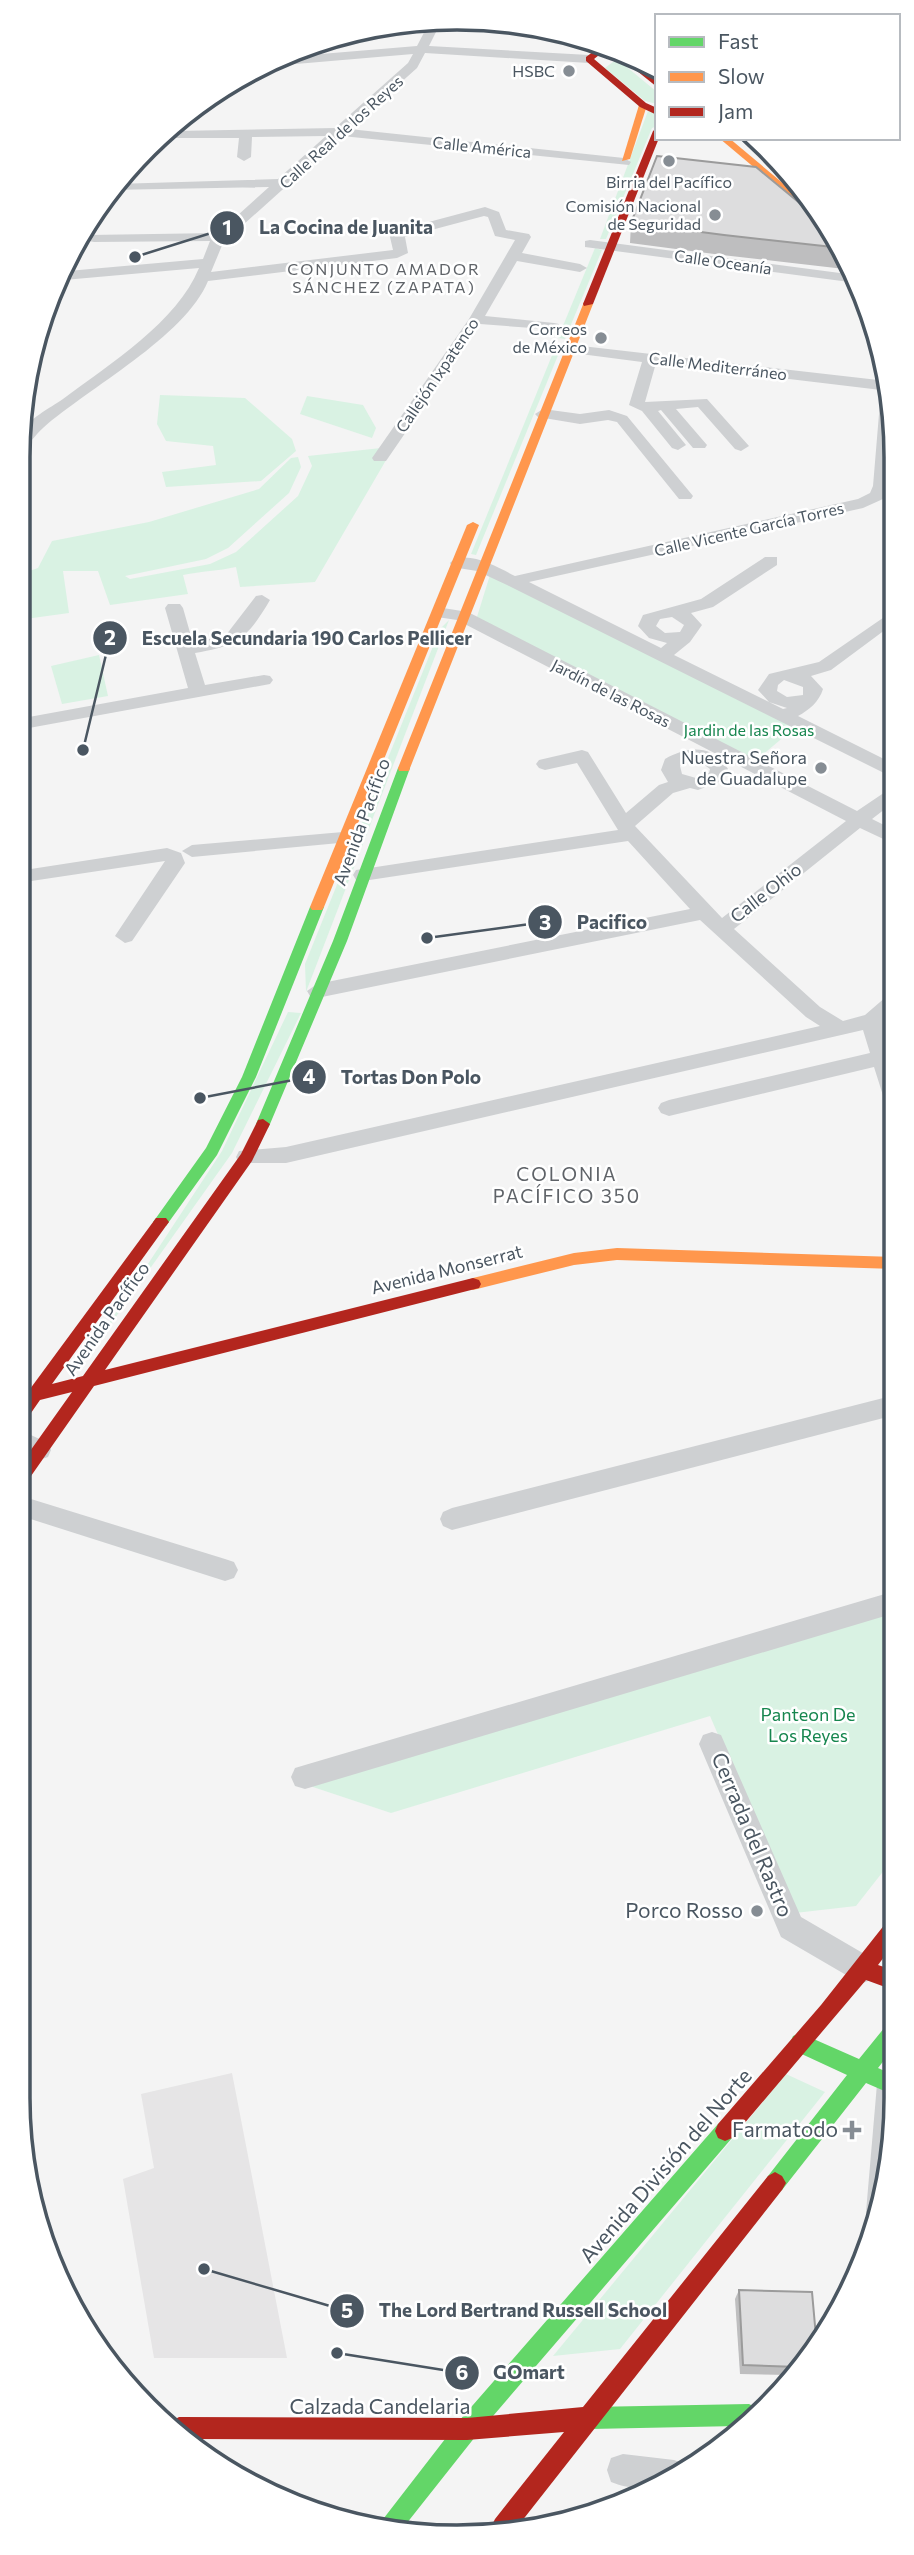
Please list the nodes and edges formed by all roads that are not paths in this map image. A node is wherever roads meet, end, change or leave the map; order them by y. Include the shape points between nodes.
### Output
1 (431, 31) edge
2 (424, 49) junction
3 (597, 53) edge
4 (589, 59) junction
5 (299, 60) edge
6 (650, 108) edge
7 (176, 135) edge
8 (336, 136) junction
9 (246, 137) junction
10 (172, 139) edge
11 (655, 140) edge
12 (725, 140) edge
13 (244, 157) dead end
14 (622, 168) joint
15 (749, 177) edge
16 (775, 181) junction
17 (285, 183) junction
18 (126, 188) edge
19 (798, 201) edge
20 (222, 237) junction
21 (592, 238) joint
22 (94, 239) dead end
23 (611, 247) junction
24 (514, 256) junction
25 (208, 263) junction
26 (577, 274) joint
27 (70, 276) edge
28 (199, 278) junction
29 (845, 278) edge
30 (476, 318) junction
31 (556, 321) joint
32 (569, 349) junction
33 (544, 352) joint
34 (650, 358) junction
35 (878, 385) edge
36 (664, 404) junction
37 (647, 407) junction
38 (543, 414) junction
39 (31, 431) edge
40 (678, 445) dead end
41 (699, 445) dead end
42 (741, 446) dead end
43 (884, 451) edge
44 (380, 458) dead end
45 (685, 496) dead end
46 (479, 512) dead end
47 (771, 561) dead end
48 (457, 563) junction
49 (481, 566) junction
50 (513, 581) junction
51 (262, 600) dead end
52 (707, 603) junction
53 (174, 608) dead end
54 (673, 612) junction
55 (437, 613) junction
56 (462, 616) junction
57 (649, 619) junction
58 (884, 623) edge
59 (689, 631) junction
60 (626, 637) junction
61 (186, 649) junction
62 (663, 655) junction
63 (825, 666) junction
64 (794, 675) junction
65 (264, 680) dead end
66 (768, 682) junction
67 (198, 692) junction
68 (811, 694) junction
69 (747, 697) junction
70 (785, 716) junction
71 (30, 723) edge
72 (704, 740) junction
73 (687, 754) junction
74 (734, 756) junction
75 (545, 764) dead end
76 (884, 767) edge
77 (719, 769) junction
78 (670, 770) junction
79 (686, 783) junction
80 (666, 789) junction
81 (884, 800) edge
82 (859, 821) junction
83 (628, 830) junction
84 (884, 833) edge
85 (343, 838) junction
86 (192, 851) dead end
87 (363, 874) junction
88 (30, 875) edge
89 (704, 912) junction
90 (721, 929) junction
91 (125, 936) dead end
92 (282, 996) junction
93 (315, 997) junction
94 (884, 1010) edge
95 (872, 1021) junction
96 (840, 1030) junction
97 (884, 1057) joint
98 (670, 1108) dead end
99 (247, 1157) junction
100 (884, 1263) edge
101 (90, 1378) junction
102 (38, 1392) junction
103 (30, 1395) edge
104 (30, 1402) edge
105 (884, 1408) edge
106 (30, 1443) edge
107 (30, 1508) edge
108 (452, 1519) dead end
109 (225, 1570) dead end
110 (884, 1605) edge
111 (712, 1744) dead end
112 (305, 1777) dead end
113 (884, 1942) edge
114 (863, 1969) junction
115 (884, 1977) edge
116 (800, 2043) junction
117 (884, 2044) edge
118 (863, 2069) junction
119 (884, 2080) edge
120 (743, 2415) edge
121 (590, 2418) junction
122 (186, 2428) edge
123 (467, 2429) junction
124 (622, 2470) dead end
125 (659, 2474) edge
126 (394, 2521) edge
127 (507, 2522) edge

1 - 2 street, Calle Real de los Reyes
2 - 4 street
2 - 5 street
2 - 8 street, Calle Real de los Reyes via 413,65
3 - 4 street
4 - 6 street
6 - 14 street
7 - 8 street
8 - 9 street
8 - 14 street, Calle América
8 - 17 street, Calle Real de los Reyes
9 - 10 street
9 - 13 street
11 - 23 street, Avenida Pacífico via 650,165
12 - 16 street
15 - 16 street
16 - 19 street
17 - 18 street
17 - 20 street, Calle Real de los Reyes
20 - 22 street
20 - 25 street, Calle Real de los Reyes
21 - 23 street, Calle Oceanía
21 - 26 street
23 - 29 street, Calle Oceanía
23 - 32 street, Avenida Pacífico
24 - 26 street
24 - 28 street via 524,237 500,233 494,215 485,211 400,234 401,253 397,254
24 - 30 street, Callejón Ixpatenco
25 - 27 street
25 - 28 street, Calle Real de los Reyes
28 - 39 street, Calle Real de los Reyes via 197,290 170,321
30 - 31 street
30 - 44 street, Callejón Ixpatenco
31 - 33 street
32 - 33 street, Calle Mediterráneo
32 - 34 street, Calle Mediterráneo
32 - 38 street, Avenida Pacífico
34 - 35 street, Calle Mediterráneo
34 - 37 street via 636,403
36 - 37 street
36 - 41 street
36 - 42 street via 702,402
37 - 40 street
38 - 45 street via 622,419
38 - 49 street, Avenida Pacífico
43 - 50 street, Calle Vicente García Torres via 877,496 863,503
46 - 48 street, Avenida Pacífico
47 - 52 street
48 - 49 street
48 - 55 street, Avenida Pacífico
49 - 50 street
49 - 56 street, Avenida Pacífico
50 - 60 street
51 - 61 street via 241,635 228,642
52 - 54 street
52 - 59 street
53 - 61 street
54 - 57 street
54 - 59 street via 683,615
55 - 56 street, Jardín de las Rosas
55 - 85 street, Avenida Pacífico
56 - 72 street, Jardín de las Rosas
56 - 87 street, Avenida Pacífico
57 - 59 street via 647,626 662,638
57 - 60 street
58 - 63 street
59 - 62 street
60 - 62 street
61 - 67 street
62 - 69 street
63 - 64 street
63 - 68 street
64 - 66 street
64 - 68 street via 803,678
65 - 67 street
66 - 68 street via 767,690 783,702
66 - 69 street
67 - 71 street
68 - 70 street
69 - 70 street
70 - 76 street
72 - 73 street
72 - 74 street, Jardín de las Rosas
73 - 77 street via 708,757
73 - 78 street via 671,762
74 - 77 street
74 - 82 street, Jardín de las Rosas
75 - 83 street via 582,756
77 - 79 street via 709,782
78 - 79 street
78 - 80 street
79 - 80 street
80 - 83 street
81 - 82 street, Calle Ohio
82 - 84 street, Jardín de las Rosas
82 - 90 street, Calle Ohio
83 - 87 street
83 - 89 street
85 - 86 street
85 - 92 street, Avenida Pacífico
87 - 93 street, Avenida Pacífico
88 - 91 street via 167,854 174,857 175,863
89 - 90 street
89 - 93 street
90 - 96 street, Calle Ohio via 813,1012
92 - 93 street
92 - 102 street, Avenida Pacífico via 212,1151
93 - 99 street, Avenida Pacífico
94 - 95 street
95 - 96 street
95 - 97 street via 874,1039
96 - 99 street via 286,1155
97 - 98 street
99 - 101 street, Avenida Pacífico
100 - 101 street, Avenida Monserrat via 617,1254 574,1259
101 - 102 street, Avenida Monserrat
101 - 106 street, Avenida Pacífico
102 - 103 street, Avenida Monserrat
102 - 104 street, Avenida Pacífico
105 - 108 street
107 - 109 street
110 - 112 street
111 - 114 street, Cerrada del Rastro via 791,1927
113 - 114 street, Avenida División del Norte
114 - 115 street
114 - 116 street, Avenida División del Norte
116 - 118 street
116 - 123 street, Avenida División del Norte
117 - 118 street
118 - 119 street
118 - 121 street
120 - 121 street, Calzada Candelaria
121 - 123 street, Calzada Candelaria
121 - 127 street
122 - 123 street, Calzada Candelaria
123 - 126 street, Avenida División del Norte
124 - 125 street

